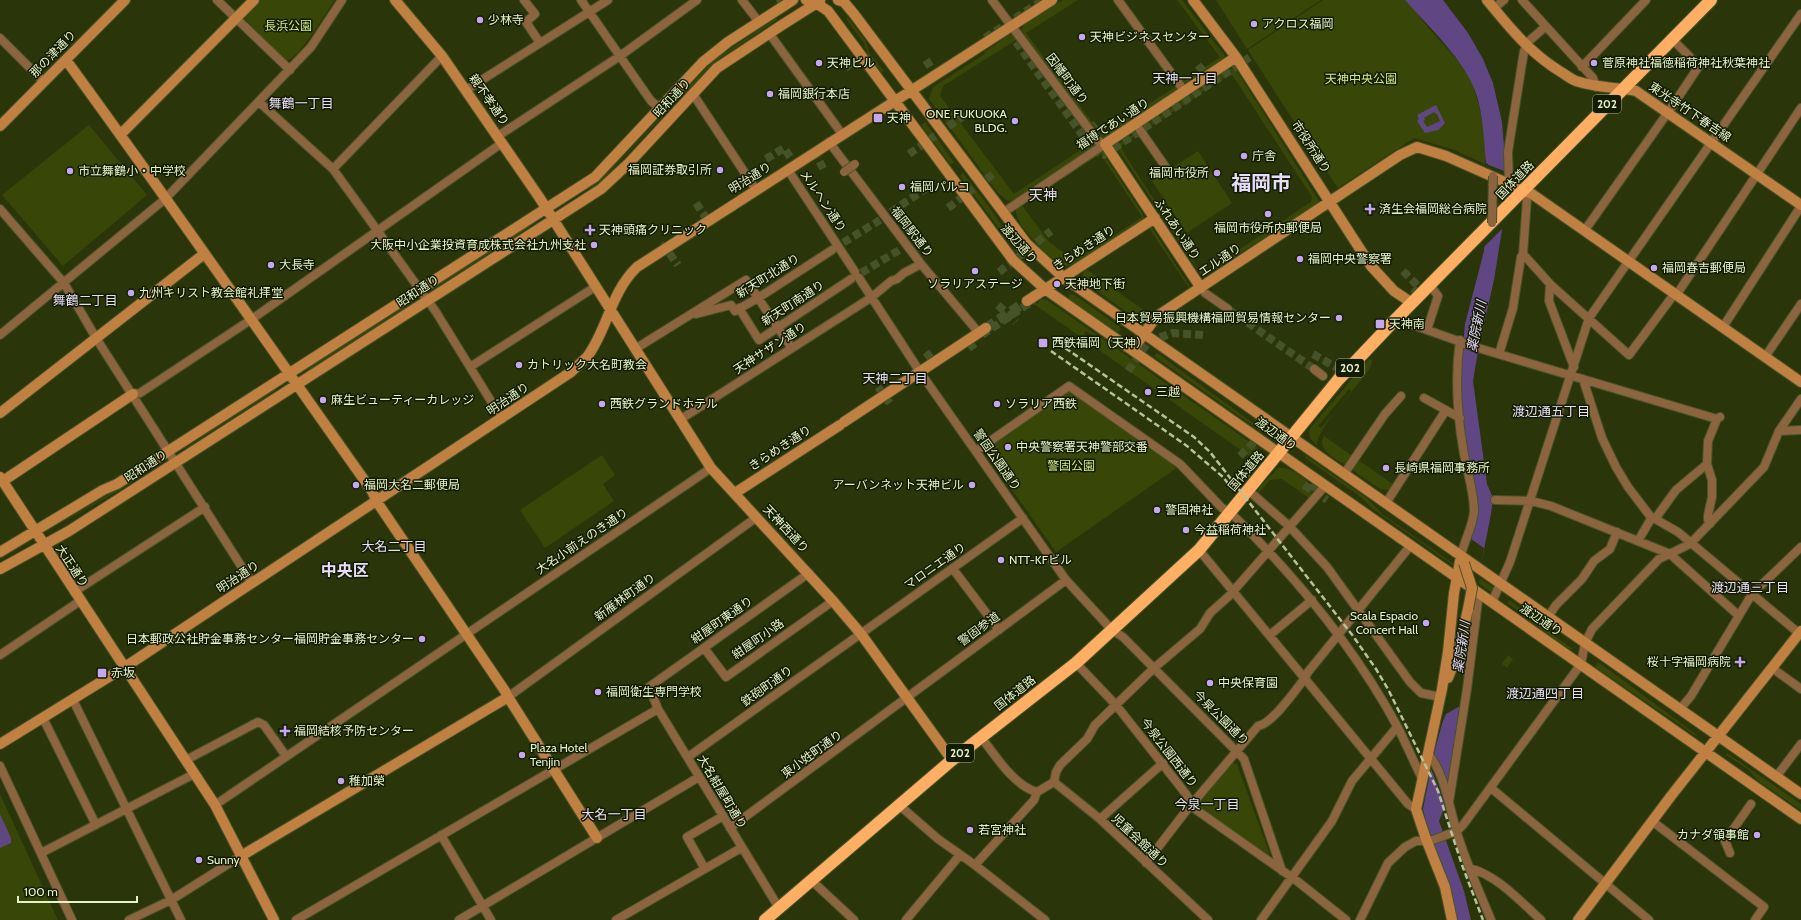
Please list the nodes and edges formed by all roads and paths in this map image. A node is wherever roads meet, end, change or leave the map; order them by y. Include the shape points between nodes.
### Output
1 (124, 0) edge
2 (217, 0) edge
3 (254, 0) edge
4 (342, 0) edge
5 (524, 0) edge
6 (581, 0) edge
7 (608, 0) edge
8 (697, 0) edge
9 (742, 0) edge
10 (793, 0) edge
11 (838, 0) edge
12 (992, 0) edge
13 (1052, 0) edge
14 (1118, 0) edge
15 (1193, 0) edge
16 (1487, 0) edge
17 (1504, 0) edge
18 (1522, 0) edge
19 (1711, 0) edge
20 (397, 1) edge
21 (815, 1) edge
22 (1641, 2) edge
23 (1494, 8) junction
24 (589, 12) junction
25 (1801, 14) edge
26 (236, 18) junction
27 (759, 22) junction
28 (1012, 25) junction
29 (1545, 27) junction
30 (769, 33) junction
31 (0, 38) edge
32 (1672, 39) junction
33 (540, 43) junction
34 (1526, 46) junction
35 (442, 56) junction
36 (620, 56) junction
37 (1236, 57) junction
38 (66, 60) junction
39 (1582, 67) junction
40 (290, 70) junction
41 (44, 82) junction
42 (1596, 87) junction
43 (1622, 88) junction
44 (466, 90) junction
45 (912, 90) junction
46 (1185, 92) junction
47 (693, 94) junction
48 (895, 100) junction
49 (259, 102) junction
50 (660, 108) junction
51 (1801, 108) edge
52 (1668, 112) junction
53 (0, 126) edge
54 (1140, 130) dead end
55 (121, 134) junction
56 (842, 134) junction
57 (500, 140) junction
58 (829, 142) junction
59 (1711, 142) junction
60 (1105, 144) junction
61 (855, 164) dead end
62 (333, 169) junction
63 (1167, 169) dead end
64 (788, 170) junction
65 (844, 172) dead end
66 (1756, 173) junction
67 (1490, 175) junction
68 (1507, 183) junction
69 (756, 190) junction
70 (1524, 190) junction
71 (165, 199) junction
72 (1330, 202) junction
73 (1801, 205) edge
74 (546, 208) junction
75 (0, 209) edge
76 (1004, 212) junction
77 (1155, 218) junction
78 (554, 220) junction
79 (1492, 223) junction
80 (1585, 230) junction
81 (377, 231) junction
82 (835, 248) junction
83 (204, 254) junction
84 (1524, 254) junction
85 (1629, 262) junction
86 (921, 264) junction
87 (855, 276) junction
88 (1063, 277) junction
89 (64, 283) junction
90 (1550, 284) junction
91 (1430, 285) junction
92 (595, 287) junction
93 (420, 289) junction
94 (1045, 289) junction
95 (1203, 291) junction
96 (1676, 294) junction
97 (872, 297) junction
98 (758, 298) junction
99 (428, 301) junction
100 (1027, 301) tunnel mouth
101 (1412, 303) junction
102 (1801, 304) edge
103 (739, 308) junction
104 (1228, 309) tunnel mouth
105 (609, 310) junction
106 (695, 311) junction
107 (1589, 318) junction
108 (252, 319) junction
109 (1396, 319) junction
110 (778, 327) junction
111 (1724, 327) junction
112 (982, 330) joint
113 (1427, 330) junction
114 (1145, 333) junction
115 (0, 335) edge
116 (96, 338) junction
117 (1462, 341) junction
118 (789, 344) dead end
119 (635, 349) junction
120 (1132, 349) junction
121 (1499, 354) junction
122 (1765, 357) junction
123 (470, 367) junction
124 (1574, 367) junction
125 (1314, 369) tunnel mouth
126 (920, 372) junction
127 (289, 374) junction
128 (1323, 376) dead end
129 (1571, 376) junction
130 (1583, 379) junction
131 (1801, 382) edge
132 (296, 385) junction
133 (133, 394) junction
134 (1401, 396) dead end
135 (1424, 398) dead end
136 (1801, 399) edge
137 (1446, 410) junction
138 (0, 414) edge
139 (1460, 418) junction
140 (502, 419) junction
141 (681, 419) junction
142 (1801, 430) edge
143 (1780, 431) junction
144 (1293, 436) junction
145 (169, 450) junction
146 (976, 451) junction
147 (1280, 453) junction
148 (176, 462) junction
149 (1707, 464) junction
150 (711, 468) junction
151 (1344, 474) junction
152 (1, 480) edge
153 (1325, 486) junction
154 (1248, 490) junction
155 (735, 493) junction
156 (1495, 500) dead end
157 (1531, 501) junction
158 (377, 502) junction
159 (1386, 503) junction
160 (204, 507) junction
161 (1230, 512) junction
162 (757, 517) junction
163 (1023, 518) junction
164 (1654, 518) junction
165 (1710, 524) junction
166 (1289, 526) junction
167 (35, 532) junction
168 (1617, 532) junction
169 (1638, 541) junction
170 (1690, 544) junction
171 (43, 545) junction
172 (1411, 545) junction
173 (1801, 548) edge
174 (1199, 550) junction
175 (1268, 550) junction
176 (0, 552) edge
177 (1670, 554) junction
178 (1463, 559) junction
179 (953, 568) junction
180 (0, 569) edge
181 (809, 573) junction
182 (1459, 578) junction
183 (1066, 580) junction
184 (252, 583) junction
185 (1501, 584) junction
186 (1234, 591) junction
187 (1476, 591) junction
188 (74, 592) junction
189 (1752, 594) junction
190 (1312, 600) junction
191 (80, 601) junction
192 (834, 601) junction
193 (1492, 602) junction
194 (1359, 609) junction
195 (1738, 615) junction
196 (1548, 617) junction
197 (999, 630) junction
198 (1112, 630) junction
199 (1800, 633) edge
200 (466, 634) junction
201 (860, 634) junction
202 (1339, 634) junction
203 (1270, 635) junction
204 (1585, 643) junction
205 (704, 648) junction
206 (0, 655) edge
207 (1076, 663) junction
208 (1581, 664) junction
209 (125, 667) junction
210 (1154, 668) junction
211 (1772, 668) junction
212 (1305, 678) junction
213 (649, 687) joint
214 (1801, 689) edge
215 (1443, 690) junction
216 (508, 697) junction
217 (906, 698) junction
218 (73, 700) junction
219 (1116, 705) junction
220 (658, 709) junction
221 (1680, 709) junction
222 (43, 718) junction
223 (1397, 727) junction
224 (1719, 735) junction
225 (981, 737) junction
226 (0, 744) edge
227 (1801, 744) edge
228 (1238, 751) junction
229 (1706, 752) junction
230 (286, 756) junction
231 (1430, 757) junction
232 (688, 758) junction
233 (1371, 759) junction
234 (186, 760) junction
235 (952, 760) junction
236 (1163, 763) junction
237 (0, 766) edge
238 (554, 770) junction
239 (194, 774) junction
240 (1776, 776) junction
241 (699, 777) junction
242 (1422, 778) junction
243 (1054, 782) junction
244 (1491, 788) junction
245 (1037, 792) junction
246 (1801, 794) edge
247 (1450, 803) junction
248 (1751, 804) dead end
249 (214, 805) junction
250 (899, 805) junction
251 (1192, 805) junction
252 (127, 809) junction
253 (1416, 809) junction
254 (723, 816) junction
255 (1100, 819) junction
256 (1801, 819) edge
257 (1652, 821) junction
258 (96, 825) junction
259 (730, 828) junction
260 (1457, 831) junction
261 (441, 835) junction
262 (597, 838) junction
263 (1428, 840) junction
264 (741, 848) junction
265 (41, 852) junction
266 (1730, 853) dead end
267 (960, 855) junction
268 (241, 856) junction
269 (1146, 863) junction
270 (975, 865) junction
271 (1469, 868) junction
272 (705, 869) junction
273 (1282, 871) junction
274 (1290, 877) junction
275 (811, 880) junction
276 (1605, 883) junction
277 (171, 900) junction
278 (482, 906) junction
279 (779, 908) junction
280 (72, 920) edge
281 (129, 920) edge
282 (181, 920) edge
283 (274, 920) edge
284 (296, 920) edge
285 (459, 920) edge
286 (491, 920) edge
287 (616, 920) edge
288 (765, 920) edge
289 (854, 920) edge
290 (906, 920) edge
291 (1045, 920) edge
292 (1208, 920) edge
293 (1261, 920) edge
294 (1346, 920) edge
295 (1360, 920) edge
296 (1452, 920) edge
297 (1491, 920) edge
298 (1541, 920) edge
299 (1578, 920) edge
300 (1650, 920) edge
301 (1755, 920) edge

1 - 38 street, 那の津通り
2 - 26 street
3 - 26 street
4 - 40 street via 311,47
5 - 33 street via 535,14 526,22
6 - 24 street
7 - 24 street
8 - 36 street
9 - 27 street
10 - 27 street, 昭和通り
11 - 45 street, 渡辺通り via 844,2 854,14
12 - 28 street, 因幡町通り
13 - 28 street, 明治通り
14 - 46 street
15 - 37 street, 市役所通り
16 - 23 street, 東光寺竹下春吉線
17 - 23 street
18 - 29 street
19 - 32 highway, 国体道路 / 202
20 - 35 street, 親不孝通り
21 - 30 street, 昭和通り
21 - 48 street, 渡辺通り via 828,11
22 - 39 street
23 - 34 street, 東光寺竹下春吉線
24 - 33 street
24 - 36 street
25 - 59 street
26 - 40 street
26 - 55 street
27 - 50 street, 昭和通り via 703,62
28 - 45 street, 明治通り
28 - 60 street, 因幡町通り via 1098,141
29 - 34 street
29 - 39 street
30 - 47 street, 昭和通り via 721,65
30 - 56 street
31 - 41 street
32 - 43 highway, 国体道路 / 202
32 - 52 street via 1699,66
33 - 44 street
34 - 42 street, 東光寺竹下春吉線 via 1574,81
34 - 68 street via 1508,152
35 - 44 street, 親不孝通り
35 - 62 street
36 - 50 street via 651,101
36 - 57 street
37 - 46 street, 福博であい通り
37 - 72 street, 市役所通り
38 - 41 street, 那の津通り
38 - 55 street
39 - 42 street via 1593,78
40 - 49 street
41 - 53 street, 那の津通り
42 - 43 street, 東光寺竹下春吉線
43 - 52 street, 東光寺竹下春吉線 via 1636,91
43 - 70 highway, 国体道路 / 202
44 - 57 street, 親不孝通り
45 - 48 street, 明治通り
45 - 76 street, 渡辺通り
46 - 60 street, 福博であい通り
47 - 69 street
47 - 78 street, 昭和通り via 629,163 601,189
48 - 56 street, 明治通り
48 - 94 street, 渡辺通り via 1013,260
49 - 62 street
49 - 71 street
50 - 74 street, 昭和通り via 595,177
51 - 66 street
52 - 59 street, 東光寺竹下春吉線
52 - 80 street
54 - 63 street
55 - 71 street
56 - 58 street, 明治通り
57 - 74 street, 親不孝通り
57 - 81 street
58 - 64 street, 明治通り
58 - 86 street, 福岡駅通り via 885,216 904,247
59 - 66 street, 東光寺竹下春吉線
59 - 85 street
60 - 76 street, 福博であい通り
60 - 77 street, ふれあい通り
61 - 65 street, bridge
62 - 81 street
64 - 69 street, 明治通り
64 - 82 street, メルヘン通り
66 - 73 street, 東光寺竹下春吉線
66 - 96 street
67 - 68 street
67 - 72 street, エル通り via 1431,150 1417,147 1400,155
67 - 79 street, bridge
68 - 70 street
69 - 105 street, 明治通り via 637,267 626,277
70 - 79 highway, 国体道路 / 202
70 - 80 street
70 - 84 street via 1527,199
71 - 83 street
71 - 89 street
72 - 95 street, エル通り
72 - 101 street, 市役所通り via 1371,266 1394,291
73 - 111 street
74 - 78 street, 親不孝通り
74 - 93 street, 昭和通り
75 - 89 street
76 - 88 street, 渡辺通り via 1027,244
77 - 88 street, きらめき通り
77 - 95 street, ふれあい通り
78 - 92 street, 親不孝通り
78 - 99 street, 昭和通り
79 - 91 highway, 国体道路 / 202
80 - 85 street
81 - 93 street
81 - 108 street
82 - 87 street, メルヘン通り
82 - 98 street, 新天町北通り
83 - 108 street
83 - 116 street
84 - 90 street
84 - 121 street via 1521,257 1513,308
85 - 96 street
85 - 107 street
86 - 97 street, 天神サザン通り via 892,281
86 - 112 street, 福岡駅通り
87 - 97 street, 警固公園通り
87 - 110 street, 新天町南通り
88 - 94 street, きらめき通り
88 - 114 street, 渡辺通り
89 - 115 street
89 - 116 street
90 - 107 street
90 - 124 street via 1549,301
91 - 101 highway, 国体道路 / 202
91 - 113 street via 1438,296
92 - 105 street, 天神西通り
92 - 123 street
93 - 99 street
93 - 127 street, 昭和通り
94 - 100 street, きらめき通り
94 - 120 street, 渡辺通り
95 - 104 street
95 - 114 street, エル通り via 1156,317
96 - 107 street via 1629,355
96 - 111 street
97 - 126 street, 警固公園通り
97 - 141 street, 天神サザン通り
98 - 103 street, 新天町北通り
98 - 106 street via 746,280
98 - 110 street
99 - 123 street
99 - 132 street, 昭和通り
101 - 109 highway, 国体道路 / 202
102 - 122 street
103 - 106 street, 新天町北通り via 734,310 731,305 696,314
103 - 110 street, 新天町南通り via 759,340
105 - 119 street, 天神西通り
105 - 140 street, 明治通り via 587,357 571,372
106 - 119 street
107 - 124 street
108 - 127 street
108 - 133 street via 140,393
109 - 113 street
109 - 144 highway, 国体道路 / 202 via 1338,380
110 - 118 street
111 - 122 street
112 - 126 street, きらめき通り
113 - 117 street
114 - 120 street, エル通り
114 - 144 street, 渡辺通り
116 - 133 street
116 - 138 street
117 - 121 street
117 - 139 street via 1458,363
119 - 141 street, 天神西通り
120 - 147 street, 渡辺通り
121 - 129 street
122 - 131 street
123 - 140 street
124 - 129 street
125 - 128 street
126 - 146 street, 警固公園通り
126 - 155 street, きらめき通り
127 - 132 street
127 - 145 street, 昭和通り
129 - 130 street
129 - 157 street
130 - 149 street via 1719,418 1708,441
130 - 164 street via 1602,438 1616,467 1628,487
132 - 148 street, 昭和通り
132 - 158 street
133 - 145 street
133 - 152 street
134 - 151 street via 1385,414
135 - 137 street
136 - 143 street
137 - 139 street
137 - 159 street
139 - 178 street via 1474,502 1474,514
140 - 158 street, 明治通り
141 - 150 street, 天神西通り
142 - 143 street
143 - 165 street via 1764,467
144 - 147 highway, 国体道路 / 202
144 - 151 street, 渡辺通り
145 - 148 street
145 - 167 street, 昭和通り
146 - 161 street via 1069,386 1180,464 1222,508
146 - 163 street, 警固公園通り
147 - 153 street, 渡辺通り
147 - 154 highway, 国体道路 / 202
148 - 160 street
148 - 171 street, 昭和通り
149 - 164 street via 1676,490
149 - 165 street via 1712,480 1708,515
150 - 155 street, 天神西通り
150 - 200 street, 大名小前えのき通り
151 - 159 street, 渡辺通り
152 - 167 street, 大正通り
153 - 166 street
153 - 172 street, 渡辺通り
154 - 161 highway, 国体道路 / 202
154 - 166 street
155 - 162 street, 天神西通り
156 - 157 street
157 - 168 street via 1551,506
157 - 185 street
158 - 184 street, 明治通り
158 - 200 street
159 - 178 street, 渡辺通り
160 - 184 street
160 - 188 street
161 - 174 highway, 国体道路 / 202
161 - 175 street
162 - 181 street, 天神西通り
162 - 216 street, 新雁林町通り
163 - 179 street, マロニエ通り
163 - 183 street, 警固公園通り
164 - 169 street
164 - 170 street via 1678,532
165 - 170 street
166 - 175 street
166 - 194 street via 1327,566
167 - 171 street, 大正通り
167 - 176 street, 昭和通り
168 - 169 street
168 - 196 street via 1610,549 1594,561 1585,576 1556,605
169 - 177 street
170 - 177 street
170 - 189 street
171 - 180 street, 昭和通り
171 - 188 street, 大正通り
172 - 182 street, 渡辺通り
172 - 194 street
173 - 189 street
174 - 186 street
174 - 198 highway, 国体道路 / 202
175 - 186 street
175 - 190 street
177 - 195 street
177 - 204 street via 1660,560 1602,618 1592,629
178 - 182 street
178 - 185 street, 渡辺通り
178 - 187 street, bridge
179 - 197 street
179 - 201 street, マロニエ通り
181 - 192 street, 天神西通り
181 - 205 street, 紺屋町東通り
182 - 187 street, 渡辺通り
182 - 215 street
183 - 197 street, 警固参道
183 - 198 street, 警固公園通り
184 - 209 street, 明治通り
185 - 193 street
185 - 196 street, 渡辺通り
186 - 203 street
186 - 210 street via 1210,613 1200,629
187 - 193 street, 渡辺通り
187 - 215 street, bridge via 1458,653
187 - 247 street
188 - 191 street, 大正通り
189 - 195 street
189 - 199 street
190 - 202 street
190 - 203 street
191 - 206 street
191 - 209 street, 大正通り
192 - 201 street, 天神西通り
192 - 205 street, 紺屋町小路 via 726,676
193 - 208 street, 渡辺通り
194 - 202 street
194 - 215 street via 1421,694
195 - 221 street via 1691,696
196 - 204 street, 渡辺通り
197 - 217 street, 警固参道
198 - 207 highway, 国体道路 / 202
198 - 210 street, 今泉公園通り via 1123,637
199 - 211 street
200 - 216 street
200 - 230 street, 大名小前えのき通り
201 - 217 street, 天神西通り
201 - 232 street, 鉄砲町通り
202 - 212 street
202 - 223 street
203 - 212 street
204 - 208 street
204 - 221 street, 渡辺通り
205 - 213 street, 紺屋町東通り
207 - 219 street, 今泉公園西通り
207 - 225 highway, 国体道路 / 202
208 - 229 street, 渡辺通り
208 - 244 street
209 - 218 street, 明治通り
209 - 234 street, 大正通り
210 - 219 street
210 - 228 street, 今泉公園通り
211 - 214 street
211 - 224 street
212 - 228 street via 1277,712 1265,725 1258,726
212 - 233 street
213 - 220 street, 大名紺屋町通り
215 - 231 street
216 - 238 street
216 - 268 street
217 - 235 street, 天神西通り
217 - 259 street, 東小姓町通り
218 - 222 street, 明治通り
218 - 252 street
219 - 236 street, 今泉公園西通り
219 - 243 street via 1060,765
220 - 232 street, 大名紺屋町通り
220 - 238 street
221 - 224 street, 渡辺通り
222 - 226 street, 明治通り
222 - 258 street
223 - 233 street
223 - 242 street
224 - 229 street
224 - 240 street, 渡辺通り
225 - 235 highway, 国体道路 / 202
225 - 245 street via 1018,782 1028,790
227 - 240 street
228 - 251 street
228 - 273 street, 今泉公園通り via 1244,758
229 - 256 street, 渡辺通り
229 - 257 street
230 - 234 street via 264,725 258,722
230 - 249 street, 大名小前えのき通り
231 - 242 street
231 - 247 street
232 - 241 street, 大名紺屋町通り
233 - 253 street via 1408,804
233 - 274 street via 1352,781 1332,821
234 - 239 street, 大正通り
235 - 250 highway, 国体道路 / 202
236 - 251 street, 今泉公園西通り
236 - 255 street
237 - 265 street
238 - 261 street
238 - 262 street
239 - 249 street, 大正通り
239 - 252 street
240 - 246 street, 渡辺通り
241 - 254 street, 大名紺屋町通り
241 - 262 street
242 - 253 street
243 - 245 street
243 - 255 street, 児童会館通り
244 - 260 street
244 - 276 street
245 - 270 street via 1034,800
247 - 260 street
248 - 266 street via 1725,841
249 - 268 street, 大正通り
250 - 267 street
250 - 275 highway, 国体道路 / 202
251 - 269 street
251 - 273 street, 今泉公園西通り
252 - 258 street
252 - 277 street
253 - 263 street
254 - 259 street, 大名紺屋町通り
254 - 272 street via 687,838
255 - 269 street, 児童会館通り
257 - 276 street
257 - 301 street via 1764,907
258 - 265 street
259 - 264 street, 大名紺屋町通り
260 - 263 street
260 - 271 street
261 - 278 street
261 - 284 street
262 - 278 street
263 - 295 street via 1416,841 1388,863
263 - 296 street via 1445,887
264 - 272 street
264 - 279 street, 大名紺屋町通り
265 - 280 street
267 - 270 street
267 - 290 street
268 - 277 street
268 - 283 street, 大正通り
269 - 292 street, 児童会館通り
270 - 291 street
271 - 297 street
271 - 298 street via 1482,871
272 - 287 street
273 - 274 street, 今泉公園西通り
274 - 293 street
274 - 294 street, 今泉公園西通り
275 - 279 highway, 国体道路 / 202
275 - 289 street
276 - 299 street
276 - 300 street
277 - 281 street
277 - 282 street
278 - 285 street
278 - 286 street
279 - 288 highway, 国体道路 / 202

